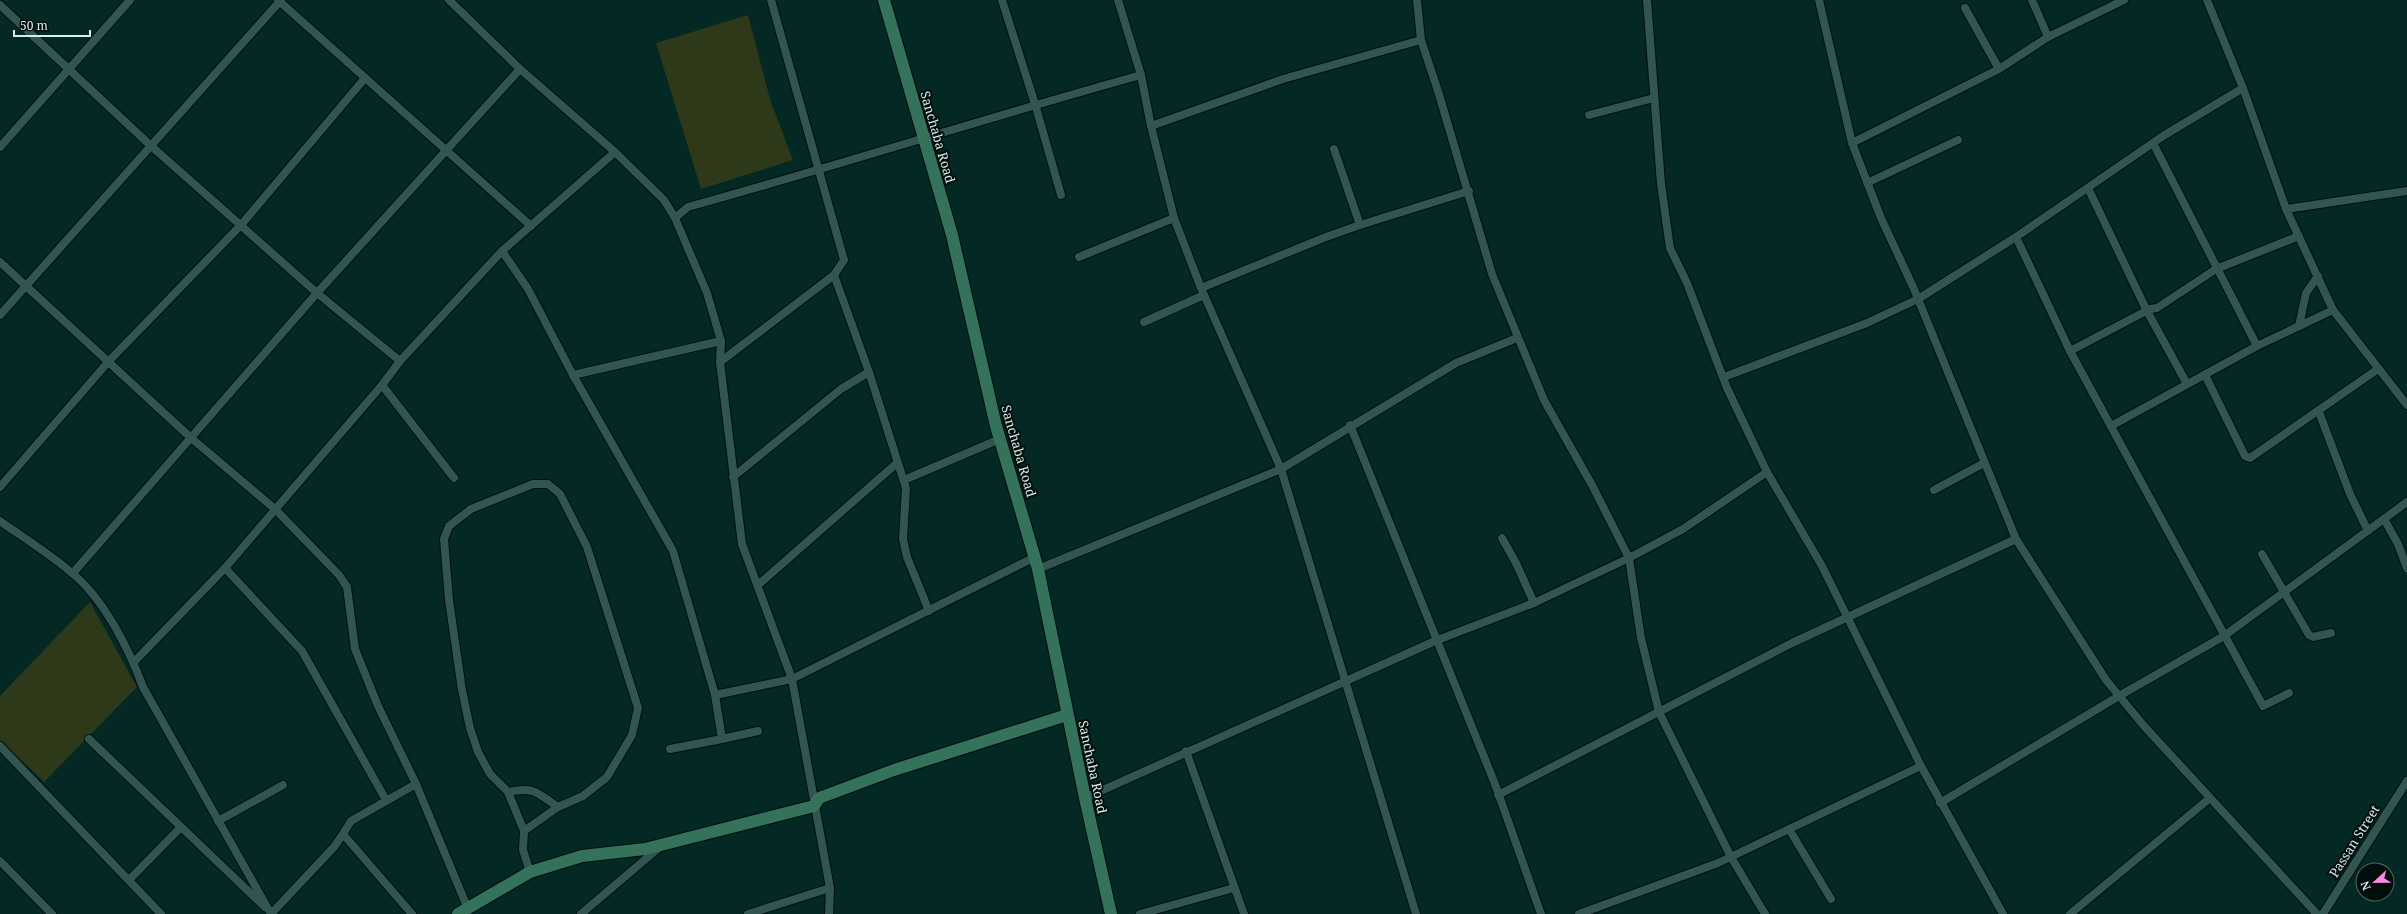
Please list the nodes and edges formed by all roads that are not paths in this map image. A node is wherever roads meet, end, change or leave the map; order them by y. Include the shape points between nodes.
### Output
1 (130, 0) edge
2 (279, 0) edge
3 (449, 0) edge
4 (771, 0) edge
5 (884, 0) edge
6 (1002, 0) edge
7 (1118, 0) edge
8 (1417, 0) edge
9 (1647, 0) edge
10 (1818, 0) edge
11 (2032, 0) edge
12 (2124, 0) edge
13 (2207, 0) edge
14 (0, 5) edge
15 (1965, 8) dead end
16 (2048, 37) junction
17 (1421, 40) junction
18 (70, 69) junction
19 (520, 69) junction
20 (1998, 69) junction
21 (1141, 74) junction
22 (365, 78) junction
23 (2243, 88) junction
24 (1654, 98) junction
25 (1035, 104) junction
26 (1588, 115) dead end
27 (1151, 126) junction
28 (924, 139) junction
29 (1958, 140) dead end
30 (1852, 143) junction
31 (2153, 143) junction
32 (150, 145) junction
33 (0, 147) edge
34 (1334, 150) dead end
35 (447, 151) junction
36 (615, 152) junction
37 (820, 170) junction
38 (1868, 183) junction
39 (2088, 188) junction
40 (1469, 191) junction
41 (2407, 191) edge
42 (1061, 196) dead end
43 (2286, 209) junction
44 (675, 218) junction
45 (1174, 218) junction
46 (241, 225) junction
47 (531, 226) junction
48 (1360, 226) junction
49 (2299, 236) junction
50 (2016, 237) junction
51 (502, 252) junction
52 (1079, 257) dead end
53 (0, 262) edge
54 (2216, 269) junction
55 (834, 275) junction
56 (2318, 276) junction
57 (25, 285) junction
58 (1202, 291) junction
59 (317, 293) junction
60 (1918, 299) junction
61 (2333, 310) junction
62 (2146, 311) junction
63 (0, 315) edge
64 (1144, 322) dead end
65 (2299, 326) junction
66 (1517, 338) junction
67 (720, 341) junction
68 (2257, 346) junction
69 (2070, 351) junction
70 (109, 361) junction
71 (400, 361) junction
72 (720, 362) junction
73 (2378, 369) junction
74 (869, 372) junction
75 (573, 375) junction
76 (2205, 375) junction
77 (1724, 377) junction
78 (2187, 384) junction
79 (382, 385) junction
80 (2407, 405) edge
81 (2319, 412) junction
82 (1350, 425) junction
83 (2111, 426) junction
84 (190, 437) junction
85 (1000, 439) junction
86 (897, 463) junction
87 (1984, 463) junction
88 (1281, 469) junction
89 (1767, 472) junction
90 (733, 477) junction
91 (454, 478) dead end
92 (904, 480) junction
93 (0, 487) edge
94 (1934, 490) dead end
95 (2407, 502) edge
96 (275, 509) junction
97 (2384, 519) junction
98 (0, 521) edge
99 (2368, 531) junction
100 (1502, 538) dead end
101 (2016, 539) junction
102 (2262, 554) dead end
103 (1629, 558) junction
104 (1037, 563) junction
105 (225, 568) junction
106 (2407, 568) edge
107 (73, 573) junction
108 (758, 584) junction
109 (2285, 591) junction
110 (1534, 603) junction
111 (929, 611) junction
112 (1849, 618) junction
113 (2331, 633) dead end
114 (2224, 636) junction
115 (1435, 641) junction
116 (134, 662) junction
117 (792, 679) junction
118 (1346, 681) junction
119 (2289, 693) dead end
120 (715, 695) junction
121 (2119, 696) junction
122 (1659, 712) junction
123 (1067, 715) junction
124 (758, 731) dead end
125 (89, 738) dead end
126 (722, 739) junction
127 (0, 746) edge
128 (670, 749) dead end
129 (1186, 751) junction
130 (1921, 766) junction
131 (2407, 781) edge
132 (416, 784) junction
133 (283, 785) dead end
134 (508, 792) junction
135 (1498, 795) junction
136 (1085, 798) junction
137 (2210, 798) junction
138 (386, 800) junction
139 (1940, 803) junction
140 (814, 806) junction
141 (558, 808) junction
142 (218, 821) junction
143 (181, 827) junction
144 (1789, 829) junction
145 (524, 831) junction
146 (343, 834) junction
147 (663, 845) junction
148 (1731, 858) junction
149 (0, 860) edge
150 (530, 872) junction
151 (129, 880) junction
152 (830, 888) junction
153 (1234, 888) junction
154 (1832, 899) dead end
155 (463, 911) edge
156 (52, 914) edge
157 (161, 914) edge
158 (271, 914) edge
159 (412, 914) edge
160 (581, 914) edge
161 (748, 914) edge
162 (829, 914) edge
163 (1111, 914) edge
164 (1140, 914) edge
165 (1244, 914) edge
166 (1416, 914) edge
167 (1541, 914) edge
168 (1579, 914) edge
169 (1765, 914) edge
170 (2003, 914) edge
171 (2070, 914) edge
172 (2316, 914) edge
173 (2323, 914) edge

1 - 18 street
2 - 22 street
2 - 32 street
3 - 19 street
4 - 37 street
5 - 28 street, Sanchaba Road
6 - 25 street
7 - 21 street
8 - 17 street
9 - 24 street
10 - 30 street
11 - 16 street
12 - 16 street
13 - 23 street
14 - 18 street
15 - 20 street
16 - 20 street
17 - 27 street via 1283,79
17 - 40 street
18 - 32 street
18 - 33 street
19 - 35 street
19 - 36 street
20 - 30 street
21 - 25 street
21 - 27 street
22 - 35 street
22 - 46 street
23 - 31 street
23 - 43 street
24 - 26 street
24 - 77 street via 1661,184 1670,248 1687,283
25 - 28 street
25 - 42 street
27 - 45 street
28 - 37 street
28 - 85 street, Sanchaba Road via 952,235
29 - 38 street
30 - 38 street
31 - 39 street
31 - 54 street
32 - 46 street
32 - 57 street
34 - 48 street
35 - 47 street
35 - 59 street
36 - 44 street via 664,200
36 - 47 street
37 - 44 street via 688,207
37 - 55 street via 844,260
38 - 60 street
39 - 50 street
39 - 62 street
40 - 48 street
40 - 66 street via 1492,274
41 - 43 street
43 - 49 street
44 - 67 street via 707,293
45 - 52 street
45 - 58 street
46 - 59 street
46 - 70 street
47 - 51 street
48 - 58 street via 1326,236
49 - 54 street
49 - 56 street
50 - 60 street
50 - 69 street
51 - 71 street
51 - 75 street via 528,289
53 - 57 street
54 - 62 street via 2157,308
54 - 68 street
55 - 72 street
55 - 74 street
56 - 61 street
56 - 65 street via 2306,293
57 - 63 street
57 - 70 street
58 - 64 street
58 - 88 street
59 - 71 street
59 - 84 street
60 - 77 street via 1867,323
60 - 87 street
61 - 65 street
61 - 73 street
62 - 69 street
62 - 78 street
65 - 68 street
66 - 82 street via 1456,363
66 - 103 street via 1544,400 1592,485
67 - 72 street
67 - 75 street
68 - 76 street
69 - 83 street
70 - 84 street
70 - 93 street
71 - 79 street
72 - 90 street
73 - 80 street
73 - 81 street
74 - 86 street
74 - 90 street via 841,389
75 - 120 street via 673,552
76 - 78 street
76 - 81 street via 2245,456 2250,458
77 - 89 street
78 - 83 street
79 - 91 street
79 - 96 street
81 - 99 street via 2350,494
82 - 88 street
82 - 115 street
83 - 114 street
84 - 96 street
84 - 107 street
85 - 92 street
85 - 104 street, Sanchaba Road
86 - 92 street
86 - 108 street
87 - 94 street
87 - 101 street
88 - 104 street
88 - 118 street
89 - 103 street via 1683,529
89 - 112 street
90 - 108 street via 742,544
92 - 111 street via 906,488 903,539 907,557
95 - 97 street
96 - 105 street
96 - 132 street via 339,575 347,588 355,650 378,706
97 - 99 street
97 - 106 street via 2398,544
98 - 107 street
99 - 109 street
100 - 110 street
101 - 112 street
101 - 121 street via 2106,680
102 - 109 street
103 - 110 street
103 - 122 street via 1641,638
104 - 111 street
104 - 123 street, Sanchaba Road
105 - 116 street
105 - 138 street via 302,651
107 - 116 street via 104,608
108 - 117 street
109 - 113 street via 2310,635 2313,637
109 - 114 street
110 - 115 street
111 - 117 street
112 - 122 street
112 - 130 street
114 - 119 street via 2263,706
114 - 121 street
115 - 118 street
115 - 135 street
116 - 142 street via 143,687
117 - 120 street
117 - 140 street
118 - 129 street
118 - 166 street
120 - 126 street
121 - 137 street
121 - 139 street
122 - 135 street
122 - 148 street
123 - 136 street, Sanchaba Road
123 - 140 street via 894,770 819,798
124 - 126 street
125 - 143 street
126 - 128 street
127 - 151 street
129 - 136 street
129 - 153 street
130 - 139 street
130 - 144 street
131 - 173 street, Passan Street
132 - 138 street
132 - 155 street
133 - 142 street
134 - 141 street via 525,788
134 - 141 street via 490,774 478,752 470,728 450,607 444,539 449,526 471,509 533,484 548,484 560,494 587,547 638,708 632,735 607,777 583,796
134 - 145 street
135 - 167 street
136 - 163 street, Sanchaba Road
137 - 171 street
137 - 172 street
138 - 146 street via 351,821
139 - 170 street
140 - 147 street
140 - 152 street
141 - 145 street
142 - 158 street
143 - 151 street
143 - 158 street
144 - 148 street
144 - 154 street
145 - 150 street via 522,850
146 - 158 street via 334,848
146 - 159 street
147 - 150 street via 582,856
147 - 160 street
148 - 168 street
148 - 169 street
149 - 156 street
150 - 155 street
151 - 157 street
152 - 161 street
152 - 162 street
153 - 164 street
153 - 165 street

